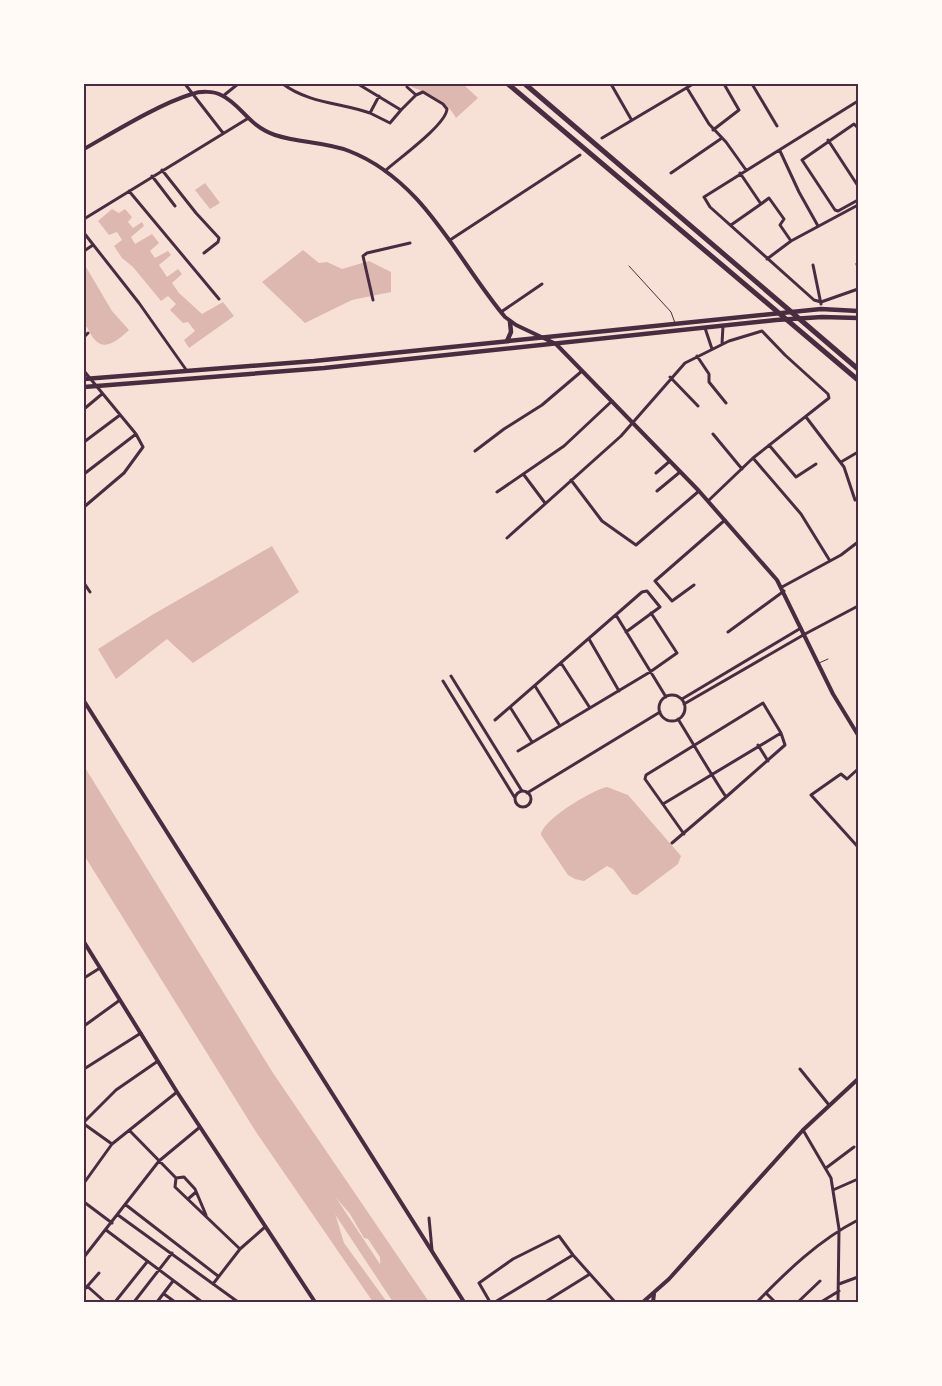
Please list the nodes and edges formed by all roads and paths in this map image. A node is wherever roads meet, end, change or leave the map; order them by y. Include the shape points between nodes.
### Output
1 (185, 84) edge
2 (238, 84) edge
3 (283, 84) edge
4 (358, 84) edge
5 (508, 84) edge
6 (525, 84) edge
7 (611, 84) edge
8 (693, 84) edge
9 (724, 84) edge
10 (752, 84) edge
11 (407, 87) dead end
12 (687, 88) junction
13 (192, 94) junction
14 (416, 95) junction
15 (224, 96) junction
16 (379, 96) junction
17 (858, 101) edge
18 (401, 110) junction
19 (370, 113) junction
20 (247, 119) junction
21 (631, 119) junction
22 (777, 126) dead end
23 (858, 128) edge
24 (713, 130) junction
25 (222, 133) junction
26 (602, 138) dead end
27 (722, 138) junction
28 (828, 140) junction
29 (84, 149) edge
30 (780, 151) junction
31 (580, 155) dead end
32 (162, 170) junction
33 (746, 170) junction
34 (384, 171) junction
35 (671, 173) dead end
36 (740, 174) junction
37 (152, 176) junction
38 (858, 186) edge
39 (129, 191) junction
40 (858, 200) edge
41 (761, 204) junction
42 (858, 205) edge
43 (175, 206) dead end
44 (84, 219) edge
45 (731, 225) junction
46 (818, 226) junction
47 (84, 233) edge
48 (450, 240) junction
49 (791, 242) junction
50 (410, 243) dead end
51 (93, 245) junction
52 (84, 251) edge
53 (204, 253) dead end
54 (767, 259) junction
55 (814, 265) dead end
56 (629, 266) dead end
57 (542, 284) dead end
58 (858, 290) edge
59 (219, 299) dead end
60 (373, 300) dead end
61 (820, 302) junction
62 (821, 310) junction
63 (858, 311) edge
64 (501, 312) junction
65 (858, 318) edge
66 (510, 322) junction
67 (676, 325) junction
68 (723, 326) junction
69 (705, 328) junction
70 (88, 333) dead end
71 (84, 337) edge
72 (542, 339) junction
73 (507, 341) junction
74 (556, 344) junction
75 (722, 344) junction
76 (712, 349) junction
77 (697, 356) junction
78 (858, 369) edge
79 (84, 371) edge
80 (187, 371) junction
81 (582, 371) junction
82 (670, 377) junction
83 (84, 379) edge
84 (90, 379) junction
85 (858, 380) edge
86 (97, 386) junction
87 (84, 387) edge
88 (102, 394) junction
89 (612, 401) junction
90 (726, 403) dead end
91 (698, 406) dead end
92 (84, 409) edge
93 (120, 415) junction
94 (806, 417) junction
95 (633, 422) junction
96 (136, 434) junction
97 (713, 434) dead end
98 (84, 442) edge
99 (769, 445) junction
100 (475, 451) dead end
101 (858, 452) edge
102 (754, 458) junction
103 (671, 460) junction
104 (841, 462) junction
105 (816, 464) dead end
106 (742, 469) junction
107 (681, 471) junction
108 (656, 473) dead end
109 (84, 474) edge
110 (524, 474) junction
111 (571, 480) junction
112 (700, 491) junction
113 (497, 492) dead end
114 (657, 492) dead end
115 (854, 500) dead end
116 (708, 501) junction
117 (545, 503) junction
118 (84, 507) edge
119 (725, 520) junction
120 (507, 538) dead end
121 (858, 542) edge
122 (830, 561) junction
123 (84, 583) edge
124 (694, 585) dead end
125 (783, 589) junction
126 (90, 592) dead end
127 (858, 606) edge
128 (651, 613) junction
129 (616, 615) junction
130 (802, 628) junction
131 (626, 632) junction
132 (728, 632) dead end
133 (805, 634) junction
134 (589, 639) junction
135 (771, 645) junction
136 (775, 652) junction
137 (828, 659) dead end
138 (561, 663) junction
139 (818, 664) junction
140 (650, 672) junction
141 (451, 676) dead end
142 (444, 681) dead end
143 (535, 686) junction
144 (619, 691) junction
145 (666, 697) junction
146 (682, 699) junction
147 (84, 701) edge
148 (684, 704) junction
149 (510, 707) junction
150 (590, 708) junction
151 (660, 712) junction
152 (678, 719) junction
153 (495, 720) dead end
154 (560, 726) junction
155 (781, 732) junction
156 (858, 735) edge
157 (532, 742) junction
158 (758, 745) junction
159 (694, 746) junction
160 (518, 751) dead end
161 (768, 760) junction
162 (858, 769) edge
163 (711, 774) junction
164 (522, 792) junction
165 (527, 792) junction
166 (726, 797) junction
167 (515, 798) junction
168 (663, 804) junction
169 (684, 834) junction
170 (672, 843) dead end
171 (858, 847) edge
172 (84, 942) edge
173 (100, 968) junction
174 (84, 978) edge
175 (120, 1000) junction
176 (84, 1024) edge
177 (141, 1033) junction
178 (158, 1061) junction
179 (84, 1069) edge
180 (800, 1069) dead end
181 (858, 1079) edge
182 (177, 1092) junction
183 (829, 1105) junction
184 (84, 1123) edge
185 (200, 1127) junction
186 (129, 1130) junction
187 (802, 1130) junction
188 (112, 1144) junction
189 (854, 1147) dead end
190 (159, 1161) junction
191 (826, 1168) junction
192 (176, 1178) junction
193 (858, 1179) edge
194 (85, 1180) edge
195 (833, 1190) junction
196 (196, 1192) junction
197 (188, 1199) junction
198 (84, 1202) edge
199 (126, 1205) junction
200 (118, 1215) junction
201 (206, 1216) junction
202 (429, 1218) dead end
203 (858, 1220) edge
204 (112, 1223) junction
205 (265, 1227) junction
206 (840, 1229) junction
207 (106, 1230) junction
208 (240, 1248) junction
209 (172, 1253) junction
210 (432, 1253) junction
211 (574, 1255) junction
212 (84, 1257) edge
213 (147, 1262) junction
214 (158, 1271) junction
215 (99, 1273) dead end
216 (590, 1274) junction
217 (218, 1276) junction
218 (858, 1277) edge
219 (172, 1281) junction
220 (820, 1281) dead end
221 (214, 1284) junction
222 (839, 1284) junction
223 (87, 1286) junction
224 (84, 1290) edge
225 (839, 1291) junction
226 (766, 1293) junction
227 (164, 1294) junction
228 (654, 1294) junction
229 (611, 1298) junction
230 (105, 1302) edge
231 (115, 1302) edge
232 (134, 1302) edge
233 (157, 1302) edge
234 (174, 1302) edge
235 (202, 1302) edge
236 (236, 1302) edge
237 (315, 1302) edge
238 (464, 1302) edge
239 (490, 1302) edge
240 (495, 1302) edge
241 (545, 1302) edge
242 (606, 1302) edge
243 (615, 1302) edge
244 (643, 1302) edge
245 (652, 1302) edge
246 (757, 1302) edge
247 (775, 1302) edge
248 (798, 1302) edge
249 (821, 1302) edge
250 (838, 1302) edge

1 - 13 street
2 - 15 street
3 - 19 street via 302,96
4 - 16 street
5 - 85 highway
6 - 78 highway
7 - 21 street
8 - 12 street
9 - 24 street via 739,110
10 - 22 street
11 - 14 street
12 - 21 street
12 - 24 street
13 - 15 street
13 - 25 street
13 - 29 street
14 - 18 street
14 - 34 street via 422,92 443,104 446,114
15 - 20 street
16 - 18 street
16 - 19 street
17 - 30 street
18 - 19 street via 390,123
20 - 25 street
20 - 34 street via 275,135 352,152
21 - 26 street
23 - 28 street via 854,124
24 - 27 street
25 - 32 street
27 - 33 street
27 - 35 street
28 - 38 street
28 - 40 street via 803,158 803,163 835,210
30 - 33 street
30 - 46 street
31 - 48 street
32 - 37 street
32 - 53 street via 220,238
33 - 36 street
34 - 48 street via 421,204
36 - 41 street
36 - 45 street via 704,197 710,208
37 - 39 street
37 - 43 street
39 - 44 street
39 - 59 street
41 - 45 street
41 - 49 street via 769,198 784,219 780,224
42 - 46 street
45 - 54 street
46 - 49 street
47 - 51 street
48 - 64 street
49 - 54 street
50 - 60 street via 363,256
51 - 52 street
51 - 80 street
54 - 61 street
55 - 61 street
56 - 67 lane via 671,312
57 - 64 street
58 - 61 street
61 - 62 street
62 - 63 main road
62 - 67 main road
64 - 66 street
65 - 68 main road via 822,317
66 - 72 street
66 - 73 main road via 511,332
67 - 72 main road
68 - 69 main road
68 - 75 street
69 - 74 main road
69 - 76 street
70 - 71 street
72 - 73 main road
72 - 74 street
73 - 80 main road
74 - 81 street
74 - 86 main road via 315,369
75 - 76 street
75 - 94 street via 746,334 763,332 828,395
76 - 77 street
77 - 82 street
77 - 90 street via 709,374 709,382
79 - 84 street
80 - 84 main road
81 - 89 street
81 - 100 street via 542,405
82 - 91 street
82 - 95 street
83 - 84 main road
84 - 86 street
86 - 87 main road
86 - 88 street
88 - 92 street
88 - 93 street
89 - 95 street
89 - 110 street via 564,446
93 - 96 street
93 - 98 street
94 - 99 street
94 - 104 street
95 - 103 street
95 - 111 street
96 - 109 street
96 - 118 street via 143,448 124,473
97 - 106 street
99 - 102 street
99 - 105 street via 796,477
101 - 104 street
102 - 106 street
102 - 122 street via 801,514
103 - 107 street
103 - 108 street
104 - 115 street via 848,474
106 - 116 street
107 - 112 street
107 - 114 street
110 - 113 street
110 - 117 street
111 - 112 street via 602,521 636,545
111 - 117 street
112 - 116 street
116 - 119 street
117 - 120 street
119 - 124 street via 655,581 672,601
119 - 125 street
121 - 122 street
122 - 125 street
123 - 126 street
125 - 130 street
125 - 132 street
127 - 133 street
128 - 129 street via 660,607 646,591
128 - 131 street
128 - 140 street via 678,652
129 - 131 street
129 - 134 street
130 - 133 street
130 - 135 street
131 - 140 street
133 - 136 street
133 - 139 street
134 - 138 street
134 - 144 street
135 - 136 street
135 - 146 street
136 - 148 street
137 - 139 lane
138 - 143 street
138 - 150 street
139 - 156 street
140 - 144 street
140 - 145 street
141 - 164 street
142 - 167 street
143 - 149 street
143 - 154 street
144 - 150 street
145 - 146 street via 674,695
145 - 151 street via 660,704
146 - 148 street
147 - 210 street
148 - 152 street via 684,713
149 - 153 street
149 - 157 street
150 - 154 street
151 - 152 street via 667,720
151 - 165 street
152 - 159 street
154 - 157 street
155 - 158 street
155 - 159 street via 763,703
155 - 161 street via 785,745
157 - 160 street
158 - 161 street
158 - 163 street
159 - 163 street
159 - 168 street via 644,777
161 - 166 street
162 - 171 street via 847,779 841,774 811,795
163 - 166 street
163 - 168 street
164 - 165 street
164 - 167 street
165 - 167 street via 530,801 526,807 516,805
166 - 169 street
168 - 169 street
169 - 170 street
172 - 173 street
173 - 174 street
173 - 175 street
175 - 176 street
175 - 177 street
177 - 178 street
177 - 179 street
178 - 182 street
178 - 184 street via 116,1090
180 - 183 street
181 - 183 street
182 - 185 street
182 - 186 street
183 - 187 street
184 - 188 street
185 - 190 street
185 - 205 street
186 - 188 street
186 - 190 street
187 - 191 street
187 - 228 street
188 - 194 street
189 - 191 street
190 - 192 street
190 - 199 street
191 - 195 street
192 - 196 street via 184,1177
192 - 197 street via 174,1186
193 - 195 street
195 - 206 street
196 - 197 street
196 - 201 street
197 - 201 street
198 - 204 street
199 - 200 street
199 - 217 street
200 - 204 street
200 - 209 street
201 - 208 street
202 - 210 street
203 - 206 street
204 - 207 street
205 - 208 street
205 - 237 street
206 - 222 street
206 - 226 street
207 - 212 street
207 - 213 street
208 - 217 street
209 - 214 street
209 - 221 street
210 - 238 street
211 - 216 street
211 - 239 street via 559,1236 513,1259 479,1283
211 - 240 street
213 - 214 street
213 - 231 street
214 - 219 street
214 - 232 street
215 - 223 street
216 - 229 street
216 - 241 street
217 - 221 street
218 - 222 street
219 - 227 street
219 - 235 street
220 - 248 street
221 - 236 street
222 - 225 street
223 - 224 street
223 - 230 street
225 - 249 street
225 - 250 street
226 - 246 street
226 - 247 street
227 - 233 street
227 - 234 street
228 - 244 street
228 - 245 street
229 - 242 street
229 - 243 street

